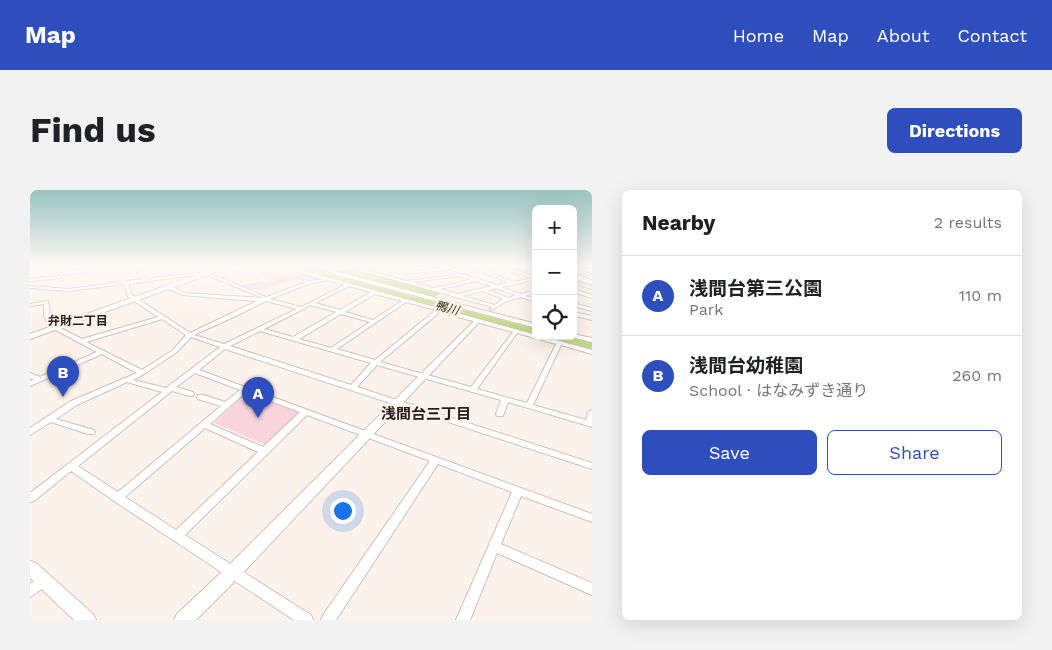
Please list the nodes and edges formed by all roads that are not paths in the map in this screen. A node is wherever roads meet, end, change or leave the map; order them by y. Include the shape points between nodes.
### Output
1 (63, 285) edge
2 (105, 285) edge
3 (126, 285) edge
4 (232, 285) edge
5 (301, 285) edge
6 (348, 285) joint
7 (377, 285) edge
8 (411, 285) edge
9 (456, 285) edge
10 (493, 285) edge
11 (502, 285) edge
12 (167, 286) joint
13 (496, 286) junction
14 (30, 287) edge
15 (64, 289) junction
16 (483, 289) junction
17 (430, 290) junction
18 (577, 291) edge
19 (375, 292) junction
20 (532, 292) edge
21 (458, 296) junction
22 (520, 296) junction
23 (592, 297) edge
24 (134, 298) junction
25 (264, 299) junction
26 (507, 299) junction
27 (532, 300) edge
28 (405, 301) junction
29 (310, 303) junction
30 (30, 305) edge
31 (577, 305) edge
32 (495, 306) junction
33 (300, 308) junction
34 (438, 310) junction
35 (592, 310) edge
36 (341, 312) junction
37 (577, 314) edge
38 (162, 317) junction
39 (482, 317) junction
40 (592, 318) edge
41 (374, 322) junction
42 (532, 325) edge
43 (55, 327) junction
44 (259, 329) junction
45 (516, 331) junction
46 (190, 335) junction
47 (30, 337) edge
48 (577, 337) edge
49 (294, 339) junction
50 (592, 340) edge
51 (82, 341) junction
52 (559, 343) junction
53 (225, 346) junction
54 (332, 350) junction
55 (102, 352) junction
56 (592, 352) edge
57 (376, 362) junction
58 (194, 370) junction
59 (142, 373) junction
60 (30, 375) edge
61 (425, 376) junction
62 (40, 380) junction
63 (126, 380) junction
64 (30, 384) edge
65 (353, 387) junction
66 (245, 389) junction
67 (169, 390) junction
68 (472, 390) junction
69 (95, 394) junction
70 (190, 394) dead end
71 (201, 397) dead end
72 (505, 399) junction
73 (102, 400) dead end
74 (398, 402) junction
75 (226, 405) junction
76 (529, 406) junction
77 (305, 412) junction
78 (592, 412) edge
79 (500, 414) dead end
80 (49, 419) junction
81 (590, 423) edge
82 (204, 424) junction
83 (31, 429) edge
84 (91, 432) dead end
85 (368, 434) junction
86 (264, 451) junction
87 (436, 460) junction
88 (71, 466) junction
89 (592, 466) edge
90 (518, 490) junction
91 (30, 498) edge
92 (118, 498) junction
93 (592, 518) edge
94 (178, 535) junction
95 (494, 546) junction
96 (30, 568) edge
97 (234, 571) junction
98 (44, 581) junction
99 (592, 589) edge
100 (30, 592) edge
101 (88, 620) edge
102 (183, 620) edge
103 (306, 620) edge
104 (328, 620) edge
105 (464, 620) edge

1 - 15 street
2 - 15 street
3 - 24 street
4 - 25 street
5 - 25 street
6 - 19 street
6 - 29 street
7 - 39 street
8 - 17 street
9 - 17 street
10 - 13 street
11 - 13 street
12 - 24 street
12 - 25 street via 183,294
13 - 16 street
13 - 22 street
14 - 15 street
16 - 21 street
16 - 26 street
17 - 21 street
18 - 23 street
19 - 28 street
19 - 36 street
20 - 22 street
21 - 32 street
22 - 26 street
22 - 27 street
24 - 38 street
24 - 43 street
25 - 33 street
25 - 46 street
26 - 32 street
28 - 34 street
28 - 41 street
29 - 33 street
29 - 36 street
30 - 43 street via 46,302 49,323
31 - 35 street
32 - 39 street
33 - 44 street
34 - 39 street
34 - 57 street
36 - 41 street
36 - 49 street
37 - 40 street
38 - 46 street
38 - 51 street
39 - 42 street
39 - 45 street
39 - 61 street
41 - 54 street
43 - 47 street
43 - 51 street
44 - 49 street
44 - 53 street
45 - 52 street
45 - 68 street
46 - 53 street
46 - 59 street via 175,351
48 - 50 street
49 - 54 street
51 - 55 street
52 - 56 street
52 - 76 street
53 - 58 street
53 - 65 street
54 - 57 street
55 - 59 street
55 - 62 street
57 - 61 street
57 - 65 street
58 - 66 street
58 - 67 street
59 - 63 street
60 - 62 street
61 - 68 street
61 - 74 street
62 - 64 street
63 - 67 street
63 - 69 street
65 - 74 street
66 - 75 street
66 - 77 street
67 - 70 street
67 - 88 street
68 - 72 street
69 - 73 street
69 - 80 street
71 - 75 street
72 - 76 street
72 - 79 street
74 - 85 street
74 - 89 street
75 - 82 street
76 - 81 street
77 - 85 street
77 - 86 street
78 - 81 street
80 - 83 street
80 - 84 street
82 - 86 street
82 - 92 street
85 - 87 street
85 - 97 street
86 - 94 street
87 - 90 street
87 - 104 street
88 - 91 street
88 - 92 street
90 - 93 street
90 - 95 street
92 - 94 street
94 - 97 street
95 - 99 street
95 - 105 street
96 - 98 street
97 - 102 street
97 - 103 street
98 - 100 street
98 - 101 street

